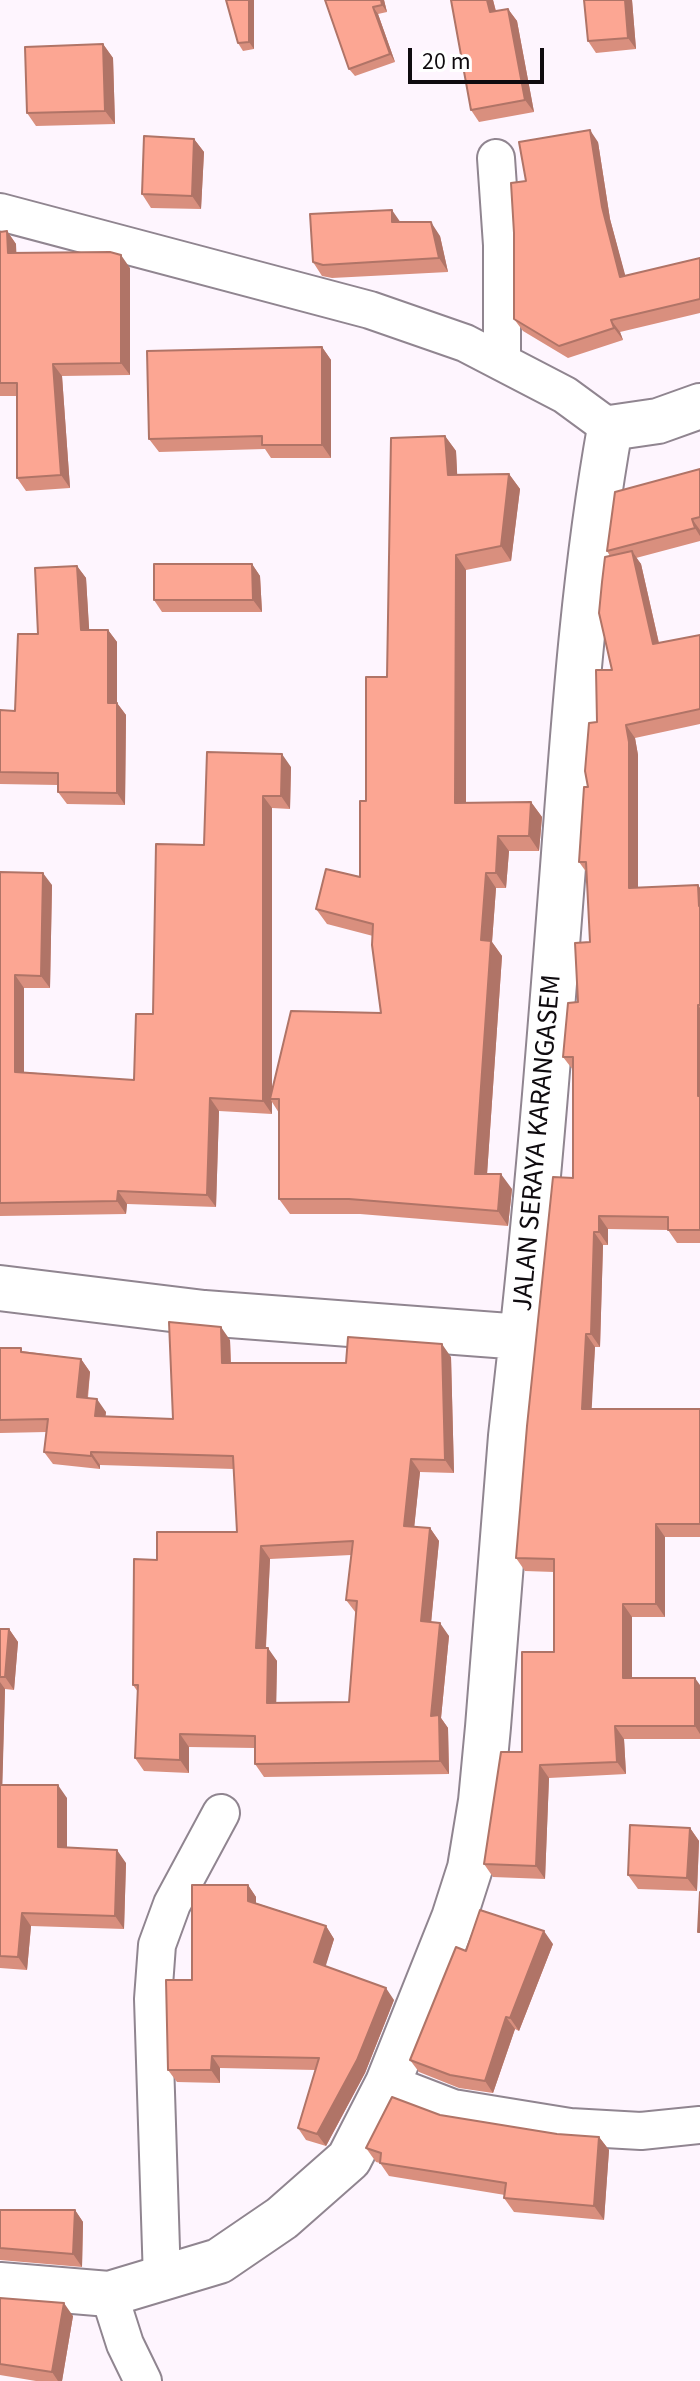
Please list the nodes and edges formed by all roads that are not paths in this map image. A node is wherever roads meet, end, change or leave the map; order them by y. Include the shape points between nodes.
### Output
1 (496, 158) dead end
2 (0, 212) edge
3 (502, 361) junction
4 (700, 406) edge
5 (610, 428) junction
6 (0, 1288) edge
7 (522, 1337) junction
8 (221, 1813) dead end
9 (388, 2083) junction
10 (700, 2125) edge
11 (162, 2280) junction
12 (0, 2285) edge
13 (109, 2294) junction
14 (143, 2381) edge

1 - 3 street
2 - 3 street via 370,310
3 - 5 street via 565,395
4 - 5 street via 658,421
5 - 7 street, JALAN SERAYA KARANGASEM via 573,722
6 - 7 street, JALAN SERAYA KARANGASEM via 204,1313
7 - 9 street via 488,1727 470,1868
8 - 11 street via 172,1904 157,1945 153,1999
9 - 10 street via 453,2108 570,2127 641,2131
9 - 11 street via 349,2159 282,2218 219,2261
11 - 13 street
12 - 13 street
13 - 14 street

